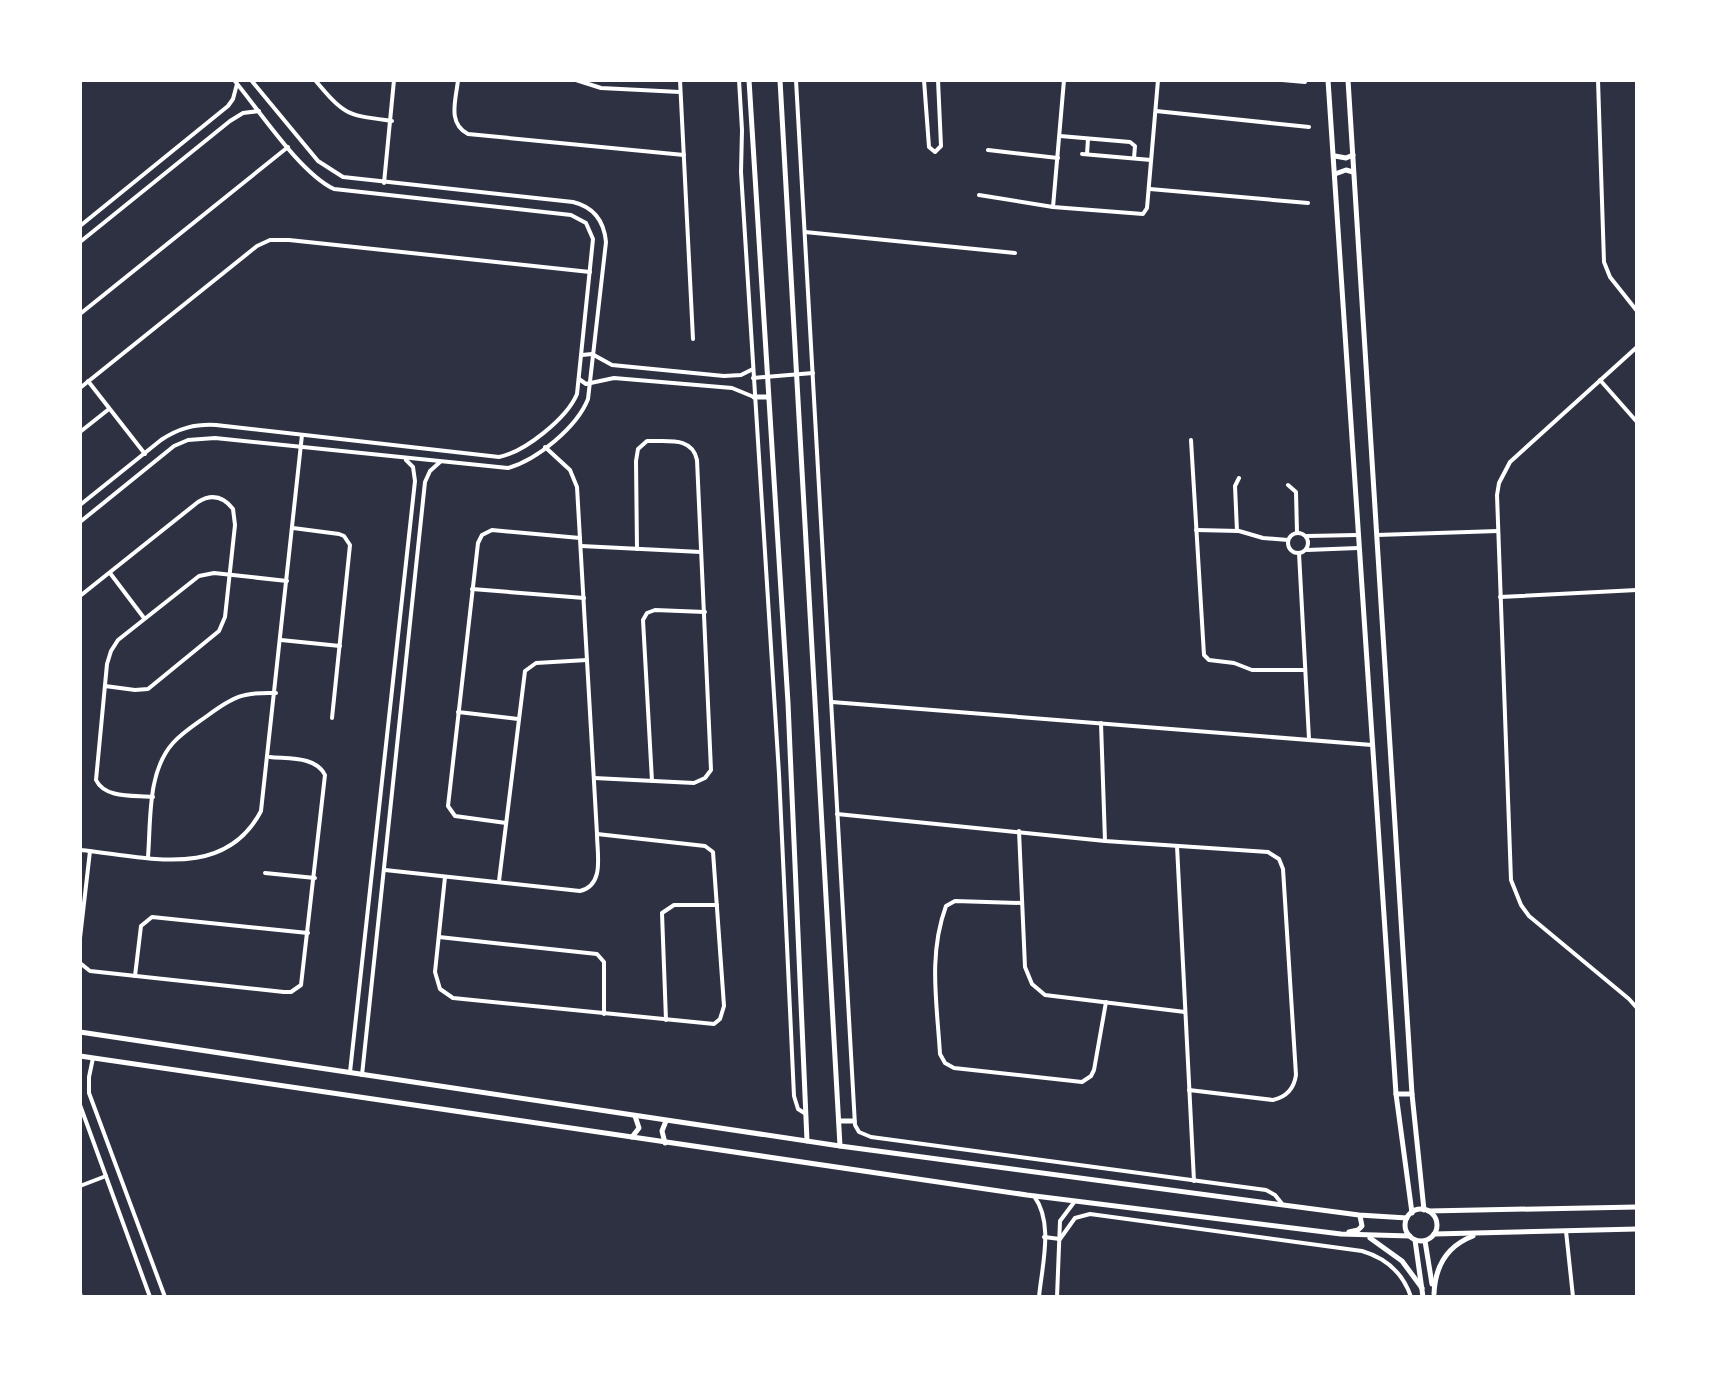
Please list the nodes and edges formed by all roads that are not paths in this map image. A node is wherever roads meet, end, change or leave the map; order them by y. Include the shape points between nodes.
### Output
1 (251, 80) edge
2 (315, 80) edge
3 (394, 80) edge
4 (458, 80) edge
5 (576, 80) edge
6 (680, 80) edge
7 (739, 80) edge
8 (749, 80) edge
9 (780, 80) edge
10 (796, 80) edge
11 (924, 80) edge
12 (938, 80) edge
13 (1064, 80) edge
14 (1158, 80) edge
15 (1282, 80) edge
16 (1328, 80) edge
17 (1348, 80) edge
18 (1598, 80) edge
19 (235, 82) edge
20 (1305, 82) dead end
21 (681, 92) junction
22 (259, 111) junction
23 (1156, 111) junction
24 (392, 121) junction
25 (1309, 127) dead end
26 (1060, 136) junction
27 (1088, 139) junction
28 (288, 147) junction
29 (988, 150) dead end
30 (684, 155) junction
31 (1353, 155) junction
32 (1334, 156) junction
33 (1058, 158) junction
34 (1134, 158) junction
35 (1151, 160) junction
36 (1354, 172) junction
37 (1335, 174) junction
38 (384, 183) junction
39 (1150, 189) junction
40 (495, 194) junction
41 (979, 195) dead end
42 (1308, 203) dead end
43 (494, 207) junction
44 (1053, 207) junction
45 (80, 226) edge
46 (805, 232) junction
47 (80, 242) edge
48 (1015, 253) dead end
49 (590, 272) junction
50 (1637, 311) edge
51 (80, 314) edge
52 (693, 339) dead end
53 (1637, 347) edge
54 (582, 355) junction
55 (594, 355) junction
56 (753, 369) junction
57 (813, 373) junction
58 (797, 374) junction
59 (766, 377) junction
60 (753, 378) junction
61 (579, 379) junction
62 (1600, 380) junction
63 (88, 381) junction
64 (591, 384) junction
65 (80, 388) edge
66 (754, 397) junction
67 (767, 397) junction
68 (109, 409) junction
69 (1637, 422) edge
70 (80, 432) edge
71 (302, 435) junction
72 (1191, 440) dead end
73 (301, 446) junction
74 (545, 447) junction
75 (145, 454) junction
76 (404, 458) junction
77 (441, 462) junction
78 (1239, 478) dead end
79 (1288, 485) dead end
80 (89, 499) junction
81 (80, 505) edge
82 (97, 508) junction
83 (80, 522) edge
84 (293, 528) junction
85 (1196, 530) junction
86 (1237, 531) junction
87 (1498, 531) junction
88 (1297, 532) junction
89 (1357, 535) junction
90 (1377, 535) junction
91 (1306, 536) junction
92 (580, 538) junction
93 (1288, 540) junction
94 (581, 546) junction
95 (1358, 548) junction
96 (637, 549) junction
97 (701, 552) junction
98 (1302, 552) junction
99 (110, 573) junction
100 (230, 575) junction
101 (287, 581) junction
102 (472, 589) junction
103 (1637, 590) edge
104 (80, 596) edge
105 (1500, 597) junction
106 (584, 598) junction
107 (705, 612) junction
108 (144, 618) junction
109 (281, 640) junction
110 (340, 646) junction
111 (587, 660) junction
112 (1305, 670) junction
113 (105, 686) junction
114 (276, 693) junction
115 (831, 701) junction
116 (458, 712) junction
117 (332, 718) dead end
118 (518, 719) junction
119 (1101, 723) junction
120 (1309, 739) junction
121 (1372, 745) junction
122 (269, 757) junction
123 (594, 778) junction
124 (652, 781) junction
125 (153, 797) junction
126 (837, 814) junction
127 (506, 823) junction
128 (1019, 831) junction
129 (597, 834) junction
130 (1105, 841) junction
131 (1177, 846) junction
132 (80, 850) edge
133 (90, 851) junction
134 (148, 857) junction
135 (385, 870) junction
136 (265, 873) dead end
137 (445, 877) junction
138 (315, 878) junction
139 (499, 883) junction
140 (1022, 903) junction
141 (717, 905) junction
142 (309, 933) junction
143 (439, 937) junction
144 (80, 938) edge
145 (80, 963) edge
146 (135, 976) junction
147 (1106, 1002) junction
148 (1637, 1008) edge
149 (1185, 1012) junction
150 (604, 1014) junction
151 (666, 1021) junction
152 (80, 1032) edge
153 (80, 1056) edge
154 (93, 1058) junction
155 (350, 1073) junction
156 (362, 1075) junction
157 (1189, 1090) junction
158 (1396, 1094) junction
159 (1412, 1094) junction
160 (80, 1105) edge
161 (806, 1114) junction
162 (635, 1116) junction
163 (667, 1120) junction
164 (839, 1121) junction
165 (854, 1121) junction
166 (632, 1138) junction
167 (807, 1141) junction
168 (665, 1143) junction
169 (108, 1145) junction
170 (840, 1146) junction
171 (96, 1150) junction
172 (106, 1176) junction
173 (1194, 1181) junction
174 (80, 1186) edge
175 (1034, 1196) junction
176 (1076, 1199) junction
177 (1283, 1205) junction
178 (1637, 1207) edge
179 (1426, 1211) junction
180 (1359, 1215) junction
181 (1409, 1215) junction
182 (1637, 1229) edge
183 (1566, 1231) junction
184 (1341, 1234) junction
185 (1434, 1234) junction
186 (1476, 1234) junction
187 (1365, 1236) junction
188 (1044, 1237) junction
189 (1412, 1238) junction
190 (1060, 1239) junction
191 (1425, 1241) junction
192 (1422, 1288) junction
193 (1434, 1295) edge
194 (150, 1297) edge
195 (165, 1297) edge
196 (1039, 1297) edge
197 (1057, 1297) edge
198 (1411, 1297) edge
199 (1423, 1297) edge
200 (1573, 1297) edge

1 - 38 street via 325,168 343,177
2 - 24 street via 343,112
3 - 24 street
4 - 30 street via 454,116 468,134
5 - 21 street via 601,88
6 - 21 street
7 - 56 street
8 - 59 street
9 - 58 street
10 - 46 street
11 - 12 street via 929,147 935,152 941,146
13 - 26 street
14 - 23 street
15 - 20 street
16 - 32 street
17 - 31 street
18 - 50 street via 1604,262
19 - 22 street
19 - 45 street via 228,106
21 - 30 street
22 - 28 street
22 - 47 street via 230,121
23 - 25 street
23 - 35 street
24 - 38 street
26 - 27 street
26 - 33 street
27 - 34 street via 1130,142
27 - 34 street via 1085,154
28 - 43 street via 334,189
28 - 51 street
29 - 33 street
30 - 52 street
31 - 32 street
31 - 36 street
32 - 37 street
33 - 44 street
34 - 35 street
35 - 39 street
36 - 37 street
36 - 90 street
37 - 89 street
38 - 40 street
39 - 42 street
39 - 44 street via 1147,208 1139,216
40 - 43 street
40 - 55 street via 580,204 602,222 606,242
41 - 44 street
43 - 49 street via 579,218 593,239
46 - 48 street
46 - 57 street
49 - 54 street
49 - 63 street via 270,240
53 - 62 street
54 - 55 street
54 - 61 street
55 - 56 street via 612,365 724,376
55 - 64 street
56 - 60 street
57 - 58 street
57 - 115 street
58 - 59 street
58 - 164 street
59 - 60 street
59 - 67 street
60 - 66 street
61 - 64 street
61 - 71 street via 567,413 515,452 499,457
62 - 69 street
62 - 87 street via 1510,462 1499,483
63 - 65 street
63 - 68 street
64 - 66 street via 614,378 732,388
64 - 74 street via 579,418
66 - 67 street
66 - 161 street via 794,1096
67 - 161 street via 788,703
68 - 70 street
68 - 75 street
71 - 73 street
71 - 75 street via 193,426 172,433
72 - 85 street
73 - 76 street
73 - 82 street via 188,440
73 - 84 street
74 - 77 street via 508,468
74 - 92 street via 576,481
75 - 80 street
76 - 77 street
76 - 155 street via 413,467 415,481
77 - 135 street via 425,482
78 - 86 street
79 - 88 street via 1296,492
80 - 81 street
80 - 82 street
82 - 83 street
84 - 101 street
84 - 110 street via 339,534 350,545
85 - 86 street
85 - 112 street via 1205,657 1252,670
86 - 93 street
87 - 90 street
87 - 105 street
88 - 91 street
88 - 93 street
89 - 91 street
89 - 95 street
90 - 159 street
91 - 98 street via 1308,545
92 - 94 street
92 - 102 street via 487,532 478,543
93 - 98 street via 1290,549
94 - 96 street
94 - 106 street
95 - 98 street
95 - 121 street
96 - 97 street
96 - 97 street via 638,449 647,441 684,442 697,460
97 - 107 street
98 - 112 street
99 - 100 street via 210,497 225,500 235,513
99 - 104 street
99 - 108 street
100 - 101 street
100 - 108 street via 206,574 192,580
100 - 113 street via 223,625 214,636 148,689
101 - 109 street
102 - 106 street
102 - 116 street
103 - 105 street
105 - 148 street via 1515,892 1529,916
106 - 111 street
107 - 124 street via 711,770 694,783
107 - 124 street via 655,610 643,620
108 - 113 street via 114,645
109 - 110 street
109 - 114 street
110 - 117 street
111 - 118 street via 527,667
111 - 123 street
112 - 120 street
113 - 125 street via 98,786 107,792
114 - 122 street
114 - 125 street via 242,693 181,736 164,755
115 - 119 street
115 - 126 street
116 - 118 street
116 - 127 street via 449,810 459,817
118 - 127 street
119 - 120 street
119 - 130 street
120 - 121 street
121 - 158 street
122 - 134 street via 261,811 237,842 196,859
122 - 138 street via 311,762 325,775
123 - 124 street
123 - 129 street
125 - 134 street
126 - 128 street
126 - 165 street
127 - 139 street
128 - 130 street
128 - 140 street
129 - 139 street via 598,872 584,891
129 - 141 street via 710,848
130 - 131 street
131 - 149 street
131 - 157 street via 1268,852 1281,862 1296,1075 1289,1092 1273,1100
132 - 133 street
133 - 134 street
133 - 144 street
135 - 137 street
135 - 156 street
136 - 138 street
137 - 139 street
137 - 143 street
138 - 142 street
140 - 147 street via 1025,967 1032,984 1045,995
140 - 147 street via 955,901 946,906 934,954 940,1054 945,1063 1082,1082 1094,1070
141 - 151 street via 674,905 662,913
141 - 151 street via 723,1013 706,1025
142 - 146 street via 152,917 141,926
142 - 146 street via 304,979 291,992
143 - 150 street via 436,981 447,995
143 - 150 street via 597,954 604,962
145 - 146 street via 90,971
147 - 149 street
149 - 157 street
150 - 151 street
152 - 155 street
153 - 154 street
154 - 166 street
154 - 169 street via 89,1093
155 - 156 street
156 - 162 street
157 - 173 street
158 - 159 street
158 - 181 street
159 - 179 street
160 - 171 street
161 - 167 street
162 - 163 street
162 - 166 street via 639,1128
163 - 167 street
163 - 168 street via 662,1131
164 - 165 street
164 - 170 street
165 - 173 street via 859,1132 871,1137
166 - 168 street
167 - 170 street
168 - 175 street
169 - 171 street
169 - 195 street
170 - 177 street
171 - 172 street
172 - 174 street
172 - 194 street
173 - 177 street via 1266,1190
175 - 176 street
175 - 188 street via 1044,1214
176 - 184 street
176 - 190 street via 1060,1221
177 - 180 street
178 - 179 street
179 - 181 street
179 - 185 street via 1437,1222
180 - 181 street
180 - 184 street via 1360,1228
181 - 189 street via 1405,1227
182 - 183 street
183 - 186 street
183 - 200 street
184 - 187 street
185 - 186 street
185 - 191 street
186 - 193 street via 1456,1244 1441,1261
187 - 189 street
187 - 192 street via 1402,1261
188 - 190 street
188 - 196 street
189 - 191 street
189 - 192 street
190 - 197 street
190 - 198 street via 1071,1221 1086,1214 1362,1251 1395,1269
191 - 193 street
192 - 199 street

